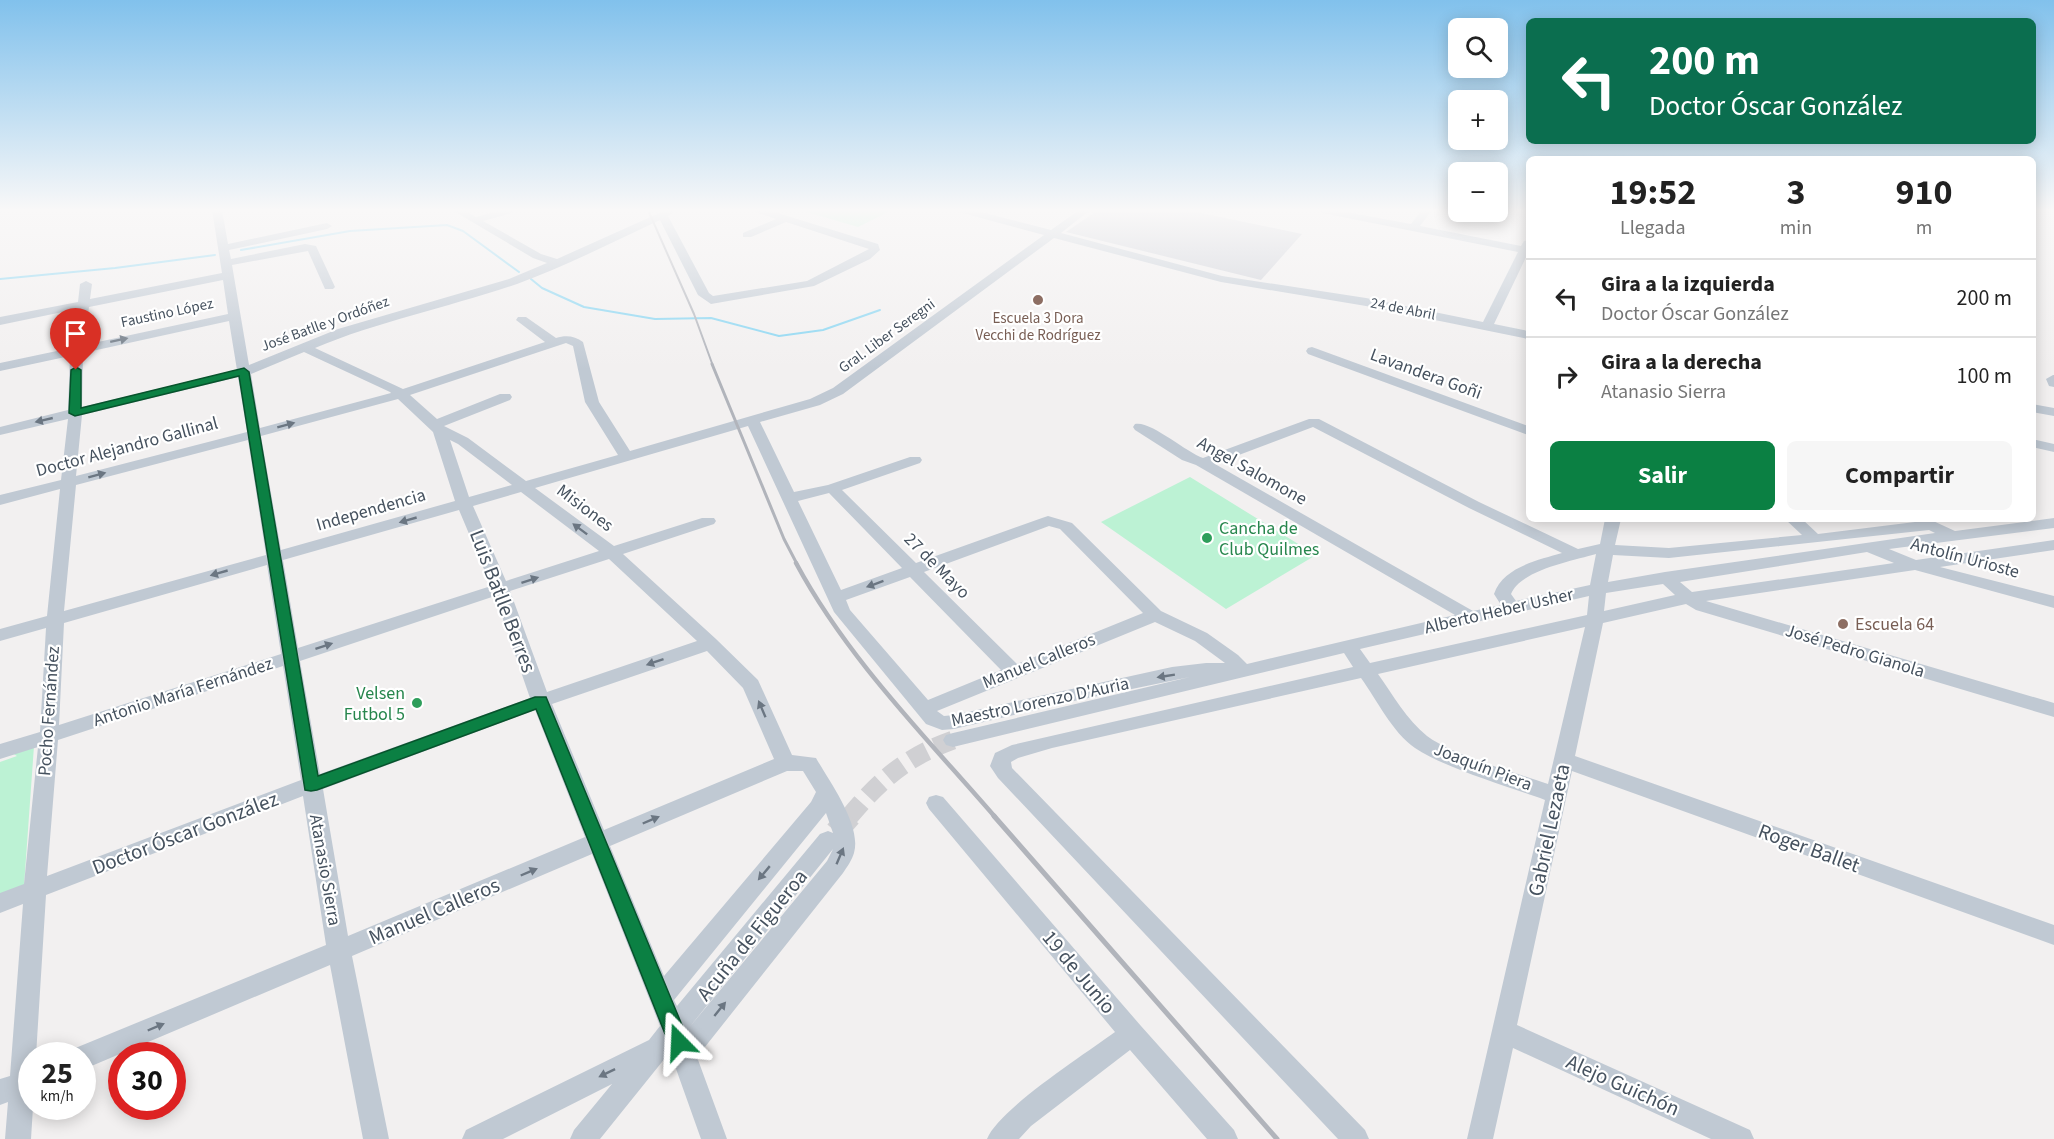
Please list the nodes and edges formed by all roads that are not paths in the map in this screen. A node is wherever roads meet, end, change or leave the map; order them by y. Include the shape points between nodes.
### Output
1 (227, 263) edge
2 (248, 263) edge
3 (319, 263) edge
4 (558, 263) edge
5 (688, 263) edge
6 (853, 263) edge
7 (1012, 263) edge
8 (1162, 263) edge
9 (1518, 263) edge
10 (228, 269) junction
11 (86, 284) dead end
12 (329, 287) dead end
13 (83, 304) junction
14 (236, 316) junction
15 (522, 320) dead end
16 (0, 321) edge
17 (1486, 326) junction
18 (1526, 335) edge
19 (554, 342) junction
20 (303, 347) junction
21 (77, 349) junction
22 (1312, 351) dead end
23 (0, 367) edge
24 (244, 372) junction
25 (402, 394) junction
26 (505, 397) dead end
27 (2036, 409) edge
28 (2054, 412) edge
29 (75, 413) junction
30 (753, 422) junction
31 (438, 427) junction
32 (1140, 427) dead end
33 (0, 430) edge
34 (1526, 430) edge
35 (255, 434) junction
36 (2036, 444) edge
37 (2054, 448) edge
38 (627, 458) junction
39 (915, 460) dead end
40 (1203, 463) junction
41 (67, 482) junction
42 (524, 487) junction
43 (832, 489) junction
44 (789, 498) junction
45 (0, 500) edge
46 (464, 504) junction
47 (708, 521) dead end
48 (1612, 522) edge
49 (1796, 522) edge
50 (1927, 522) edge
51 (2054, 523) edge
52 (2000, 526) edge
53 (1858, 534) edge
54 (1952, 536) junction
55 (1815, 539) junction
56 (2054, 545) edge
57 (1606, 549) junction
58 (2014, 550) junction
59 (612, 553) junction
60 (1576, 554) junction
61 (275, 557) junction
62 (1914, 565) junction
63 (914, 569) junction
64 (1665, 577) junction
65 (501, 589) junction
66 (1598, 589) junction
67 (836, 598) junction
68 (1688, 598) junction
69 (2054, 602) edge
70 (1511, 607) junction
71 (1155, 615) junction
72 (1471, 616) junction
73 (55, 620) junction
74 (1595, 620) junction
75 (0, 635) edge
76 (710, 644) junction
77 (1348, 646) junction
78 (292, 657) junction
79 (1365, 669) junction
80 (1013, 671) junction
81 (1244, 672) junction
82 (541, 701) junction
83 (924, 709) junction
84 (2054, 710) edge
85 (49, 736) junction
86 (953, 740) tunnel mouth
87 (0, 752) edge
88 (1564, 760) junction
89 (785, 763) junction
90 (311, 785) junction
91 (825, 794) junction
92 (1557, 796) junction
93 (936, 803) dead end
94 (828, 840) tunnel mouth
95 (597, 843) junction
96 (35, 890) junction
97 (0, 903) edge
98 (2054, 935) edge
99 (339, 950) junction
100 (661, 998) junction
101 (1505, 1032) junction
102 (1132, 1034) junction
103 (22, 1042) edge
104 (672, 1044) junction
105 (96, 1052) edge
106 (18, 1120) edge
107 (18, 1139) edge
108 (376, 1139) edge
109 (475, 1139) edge
110 (583, 1139) edge
111 (714, 1139) edge
112 (1000, 1139) edge
113 (1225, 1139) edge
114 (1356, 1139) edge
115 (1480, 1139) edge
116 (1741, 1139) edge

1 - 10 street, Atanasio Sierra
2 - 10 street
3 - 12 street
4 - 20 street, José Batlle y Ordóñez via 503,285 360,326
5 - 6 street via 704,295 711,300 810,284
7 - 30 street, Gral. Liber Seregni via 848,385 815,402
8 - 17 street, 24 de Abril via 1230,281
9 - 17 street
10 - 13 street
10 - 14 street, Atanasio Sierra
11 - 13 street, Pocho Fernández
13 - 16 street
13 - 21 street, Pocho Fernández
21 -> 14 street, Faustino López
14 - 24 street, Atanasio Sierra
15 - 19 street
17 - 18 street, 24 de Abril
19 - 25 street, Doctor Alejandro Gallinal
19 - 38 street via 574,340 579,345 592,402
20 - 24 street, José Batlle y Ordóñez
20 - 25 street, Misiones
21 - 23 street, Faustino López
21 - 29 street, Pocho Fernández
22 - 34 street, Lavandera Goñi
24 - 29 street, José Batlle y Ordóñez
24 - 35 street, Atanasio Sierra
25 - 31 street, Misiones
35 -> 25 street, Doctor Alejandro Gallinal
26 - 31 street
27 - 28 street
29 -> 33 street, José Batlle y Ordóñez
29 - 41 street, Pocho Fernández
30 - 38 street, Independencia
30 - 44 street, Maestro Lorenzo D'Auria
31 - 42 street, Misiones
31 - 46 street, Luis Batlle Berres
32 - 40 street, Angel Salomone
41 -> 35 street, Doctor Alejandro Gallinal
35 - 61 street, Atanasio Sierra
36 - 37 street
38 - 42 street, Independencia
39 - 43 street
40 - 60 street via 1314,422
40 - 72 street, Angel Salomone
41 - 45 street, Doctor Alejandro Gallinal
41 - 73 street, Pocho Fernández
42 - 46 street, Independencia
59 -> 42 street, Misiones
43 - 44 street
43 - 63 street, 27 de Mayo
44 - 67 street, Maestro Lorenzo D'Auria
46 -> 61 street, Independencia
46 - 65 street, Luis Batlle Berres
47 - 59 street, Antonio María Fernández
48 - 57 street, Gabriel Lezaeta
49 - 55 street
50 - 53 street
50 - 54 street
51 - 52 street, Alberto Heber Usher
52 - 54 street, Alberto Heber Usher
52 - 58 street
53 - 54 street, Alberto Heber Usher
53 - 55 street
53 - 62 street, Antolín Urioste
53 - 64 street, Alberto Heber Usher
55 - 57 street via 1669,553
56 - 58 street, Alberto Heber Usher
57 - 60 street
57 - 66 street, Gabriel Lezaeta
58 - 62 street, Alberto Heber Usher
65 -> 59 street, Antonio María Fernández
59 - 76 street, Misiones
60 - 70 street via 1534,567 1515,578 1502,594
61 -> 73 street, Independencia
61 - 78 street, Atanasio Sierra
62 - 68 street, Alberto Heber Usher
62 - 69 street, Antolín Urioste
63 -> 67 street
63 - 71 street via 1048,521 1066,526
63 - 80 street, 27 de Mayo
64 - 66 street, Alberto Heber Usher
64 - 68 street, José Pedro Gianola
78 -> 65 street, Antonio María Fernández
65 - 82 street, Luis Batlle Berres
66 - 70 street, Alberto Heber Usher
66 - 74 street, Gabriel Lezaeta
67 - 83 street, Maestro Lorenzo D'Auria via 843,612
68 - 74 street, Alberto Heber Usher
68 - 84 street, José Pedro Gianola
70 - 72 street, Alberto Heber Usher
71 - 80 street, Manuel Calleros
71 - 81 street via 1201,637
72 - 77 street, Alberto Heber Usher
73 - 75 street, Independencia
73 - 85 street, Pocho Fernández
74 - 79 street, Alberto Heber Usher
74 - 88 street, Gabriel Lezaeta
76 -> 82 street, Doctor Óscar González
89 -> 76 street, Misiones via 751,685
77 - 79 street, Joaquín Piera
77 - 81 street, Alberto Heber Usher
78 - 85 street, Antonio María Fernández
78 - 90 street, Atanasio Sierra
79 - 92 street, Joaquín Piera via 1405,726 1429,747
79 - 114 street, Alberto Heber Usher via 1052,741 1012,752 1002,758 1000,766
80 - 83 street, Manuel Calleros
81 -> 83 street, Maestro Lorenzo D'Auria via 1203,670 1160,676 954,722 942,723
81 - 86 street, Alberto Heber Usher
82 - 90 street, Doctor Óscar González
82 - 95 street, Luis Batlle Berres
85 - 87 street, Antonio María Fernández
85 - 96 street, Pocho Fernández
88 - 92 street, Gabriel Lezaeta
88 - 98 street, Roger Ballet
89 - 91 street via 809,763
95 -> 89 street, Manuel Calleros
90 - 96 street, Doctor Óscar González
90 - 99 street, Atanasio Sierra
91 -> 100 street via 819,807
104 -> 91 street via 835,867 844,851 844,836 835,807
92 - 101 street, Gabriel Lezaeta
93 - 102 street, 19 de Junio
94 - 104 street, Acuña de Figueroa
99 -> 95 street, Manuel Calleros
95 - 100 street, Luis Batlle Berres
96 - 97 street, Doctor Óscar González
96 - 103 street, Pocho Fernández
105 -> 99 street, Manuel Calleros
99 - 108 street, Atanasio Sierra
100 - 104 street, Luis Batlle Berres
101 - 115 street, Gabriel Lezaeta
101 - 116 street, Alejo Guichón
102 - 112 street via 1022,1117
102 - 113 street, 19 de Junio
104 -> 109 street
104 - 110 street, Acuña de Figueroa
104 - 111 street, Luis Batlle Berres
106 - 107 street, Pocho Fernández

